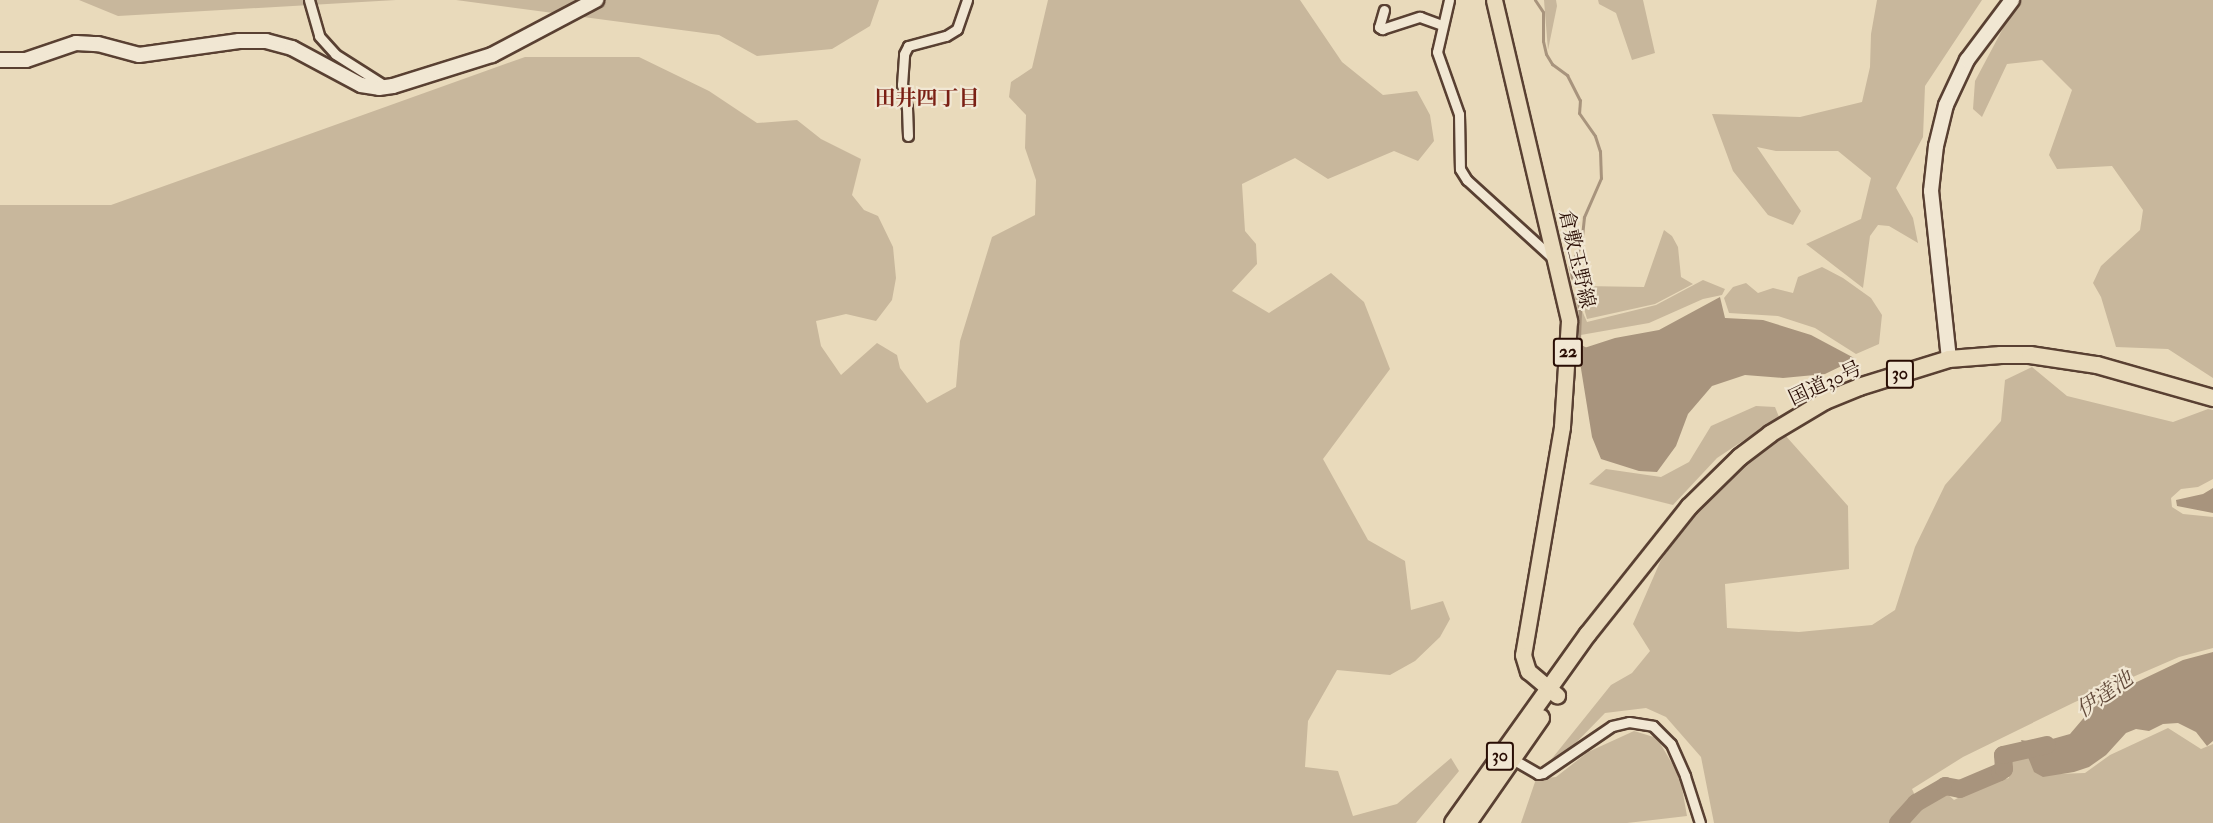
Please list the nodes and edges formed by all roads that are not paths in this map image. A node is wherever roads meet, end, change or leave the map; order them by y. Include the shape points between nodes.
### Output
1 (309, 0) edge
2 (596, 0) edge
3 (967, 0) edge
4 (1449, 0) edge
5 (1494, 0) edge
6 (2012, 0) edge
7 (1384, 10) dead end
8 (1442, 25) junction
9 (0, 60) edge
10 (387, 87) junction
11 (908, 136) dead end
12 (1556, 262) junction
13 (1949, 359) junction
14 (2213, 398) edge
15 (1552, 692) junction
16 (1507, 756) junction
17 (1453, 823) edge
18 (1468, 823) edge
19 (1700, 823) edge

1 - 10 street via 319,36 335,54
2 - 10 street via 492,55
3 - 11 street via 957,29 946,36 908,46 904,54 902,85
4 - 8 street
5 - 12 main road, 倉敷玉野線 / 22
6 - 13 street via 1967,60 1946,105 1936,146 1931,191
7 - 8 street via 1379,27 1382,30 1420,17
8 - 12 street via 1437,52 1459,114 1460,169 1467,180
9 - 10 street via 26,60 76,43 98,44 139,55 254,40 292,48 361,85
12 - 15 main road, 倉敷玉野線 / 22 via 1569,321 1562,427 1523,655 1528,671
13 - 14 highway, 国道30号 / 30 via 2001,355 2064,359
13 - 15 highway, 国道30号 / 30 via 1825,401 1770,434 1713,482 1647,560
15 - 16 highway, 国道30号 / 30
16 - 17 highway, 国道30号 / 30
16 - 18 highway, 国道30号 / 30
16 - 19 street via 1538,774 1543,773 1612,726 1629,722 1653,726 1671,744 1686,776

